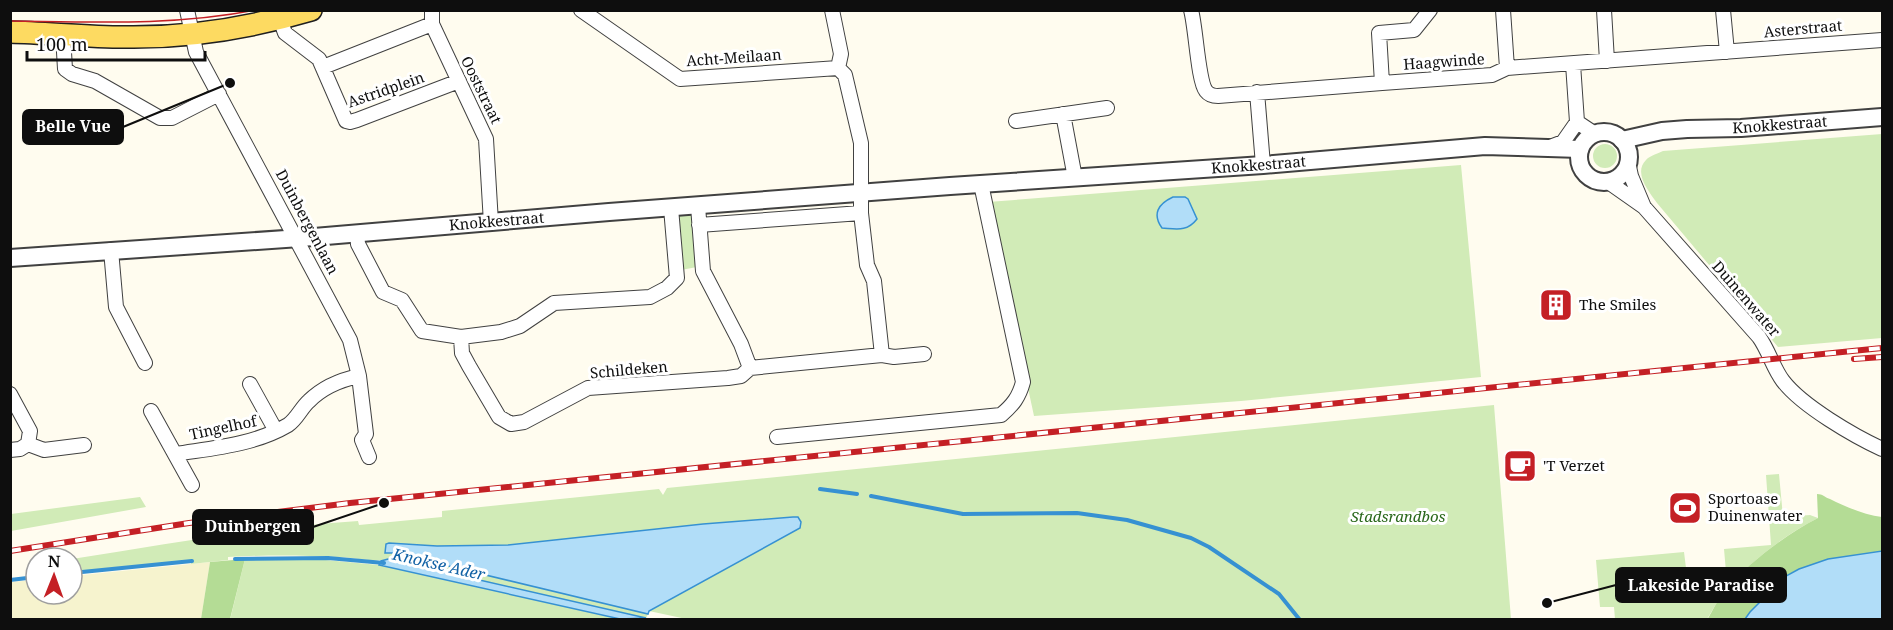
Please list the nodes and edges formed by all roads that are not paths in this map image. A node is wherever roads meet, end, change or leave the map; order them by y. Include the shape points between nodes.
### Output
1 (187, 10) edge
2 (311, 10) edge
3 (582, 10) edge
4 (832, 10) edge
5 (1191, 10) edge
6 (1430, 10) edge
7 (1503, 10) edge
8 (1604, 10) edge
9 (1723, 10) edge
10 (432, 17) edge
11 (280, 19) junction
12 (10, 32) edge
13 (63, 35) junction
14 (193, 35) junction
15 (1882, 40) edge
16 (1727, 52) junction
17 (1607, 62) junction
18 (1573, 64) junction
19 (323, 67) junction
20 (838, 68) junction
21 (1507, 68) junction
22 (459, 81) junction
23 (1382, 83) junction
24 (1257, 92) junction
25 (219, 94) junction
26 (1107, 108) dead end
27 (1063, 114) junction
28 (1882, 117) edge
29 (1016, 122) dead end
30 (1577, 122) junction
31 (1595, 134) junction
32 (1538, 149) junction
33 (1626, 152) junction
34 (1580, 156) junction
35 (1263, 165) junction
36 (1075, 178) junction
37 (1607, 181) junction
38 (981, 184) junction
39 (860, 193) junction
40 (698, 206) junction
41 (1644, 207) junction
42 (671, 208) junction
43 (861, 213) junction
44 (491, 223) junction
45 (699, 225) junction
46 (357, 233) junction
47 (296, 237) junction
48 (111, 250) junction
49 (10, 258) edge
50 (703, 270) junction
51 (677, 278) junction
52 (461, 337) junction
53 (924, 354) dead end
54 (882, 355) junction
55 (145, 363) dead end
56 (750, 368) junction
57 (358, 376) junction
58 (250, 384) dead end
59 (10, 394) edge
60 (151, 411) dead end
61 (276, 431) junction
62 (777, 437) dead end
63 (28, 444) junction
64 (84, 445) dead end
65 (1882, 449) edge
66 (10, 450) edge
67 (176, 454) junction
68 (369, 457) dead end
69 (192, 485) dead end

1 - 14 street, Duinbergenlaan
2 - 11 main road
3 - 20 street, Acht-Meilaan via 680,79
4 - 20 street via 841,54
5 - 24 street, Haagwinde via 1205,90 1218,96
6 - 23 street, Haagwinde via 1414,30 1379,33
7 - 21 street, Haagwinde
8 - 17 street
9 - 16 street
10 - 19 street
10 - 22 street, Ooststraat
11 - 14 main road
11 - 19 street, Astridplein via 285,33 319,59
12 - 13 main road
13 - 14 main road
13 - 25 street via 64,69 95,81 160,118 181,115
14 - 25 street, Duinbergenlaan via 196,52
15 - 16 street, Asterstraat
16 - 17 street, Asterstraat
17 - 18 street, Asterstraat
18 - 21 street, Haagwinde
18 - 30 street
19 - 22 street, Astridplein via 346,121 350,122
20 - 39 street via 844,75 861,143
21 - 23 street, Haagwinde via 1492,75
22 - 44 street, Ooststraat via 486,139
23 - 24 street, Haagwinde
24 - 35 street
25 - 47 street, Duinbergenlaan
26 - 27 street
27 - 29 street
27 - 36 street
28 - 33 street, Knokkestraat via 1676,130
30 - 31 street
30 - 32 street via 1563,142
31 - 33 street via 1610,133
31 - 34 street via 1587,138
32 - 34 street, Knokkestraat via 1561,158
32 - 35 street, Knokkestraat via 1485,146
33 - 37 street via 1620,175
33 - 41 street, Duinenwater via 1630,176
34 - 37 street via 1588,176
35 - 36 street, Knokkestraat
36 - 38 street, Knokkestraat
37 - 41 street, Duinenwater
38 - 39 street, Knokkestraat
38 - 62 street via 1023,382 1013,405 1002,415
39 - 40 street, Knokkestraat
39 - 43 street
40 - 42 street, Knokkestraat
40 - 45 street
41 - 65 street, Duinenwater via 1759,337 1790,390 1840,426
42 - 44 street, Knokkestraat
42 - 51 street
43 - 45 street
43 - 54 street
44 - 46 street, Knokkestraat
45 - 50 street
46 - 47 street, Knokkestraat
46 - 52 street via 358,244 383,292 402,300 422,331
47 - 48 street, Knokkestraat
47 - 57 street, Duinbergenlaan via 351,340
48 - 49 street, Knokkestraat
48 - 55 street via 116,307
50 - 51 street
50 - 56 street
51 - 52 street via 650,297 554,303 520,326
52 - 56 street, Schildeken via 468,366 499,417 511,424 524,422 588,388 728,378 741,376
53 - 54 street, Schildeken
54 - 56 street, Schildeken
57 - 61 street, Tingelhof via 324,388 291,423
57 - 68 street, Duinbergenlaan via 366,434 362,440
58 - 61 street, Tingelhof
59 - 63 street via 30,431
60 - 67 street, Tingelhof
61 - 67 street, Tingelhof via 251,441
63 - 64 street via 44,450
63 - 66 street
67 - 69 street, Tingelhof

